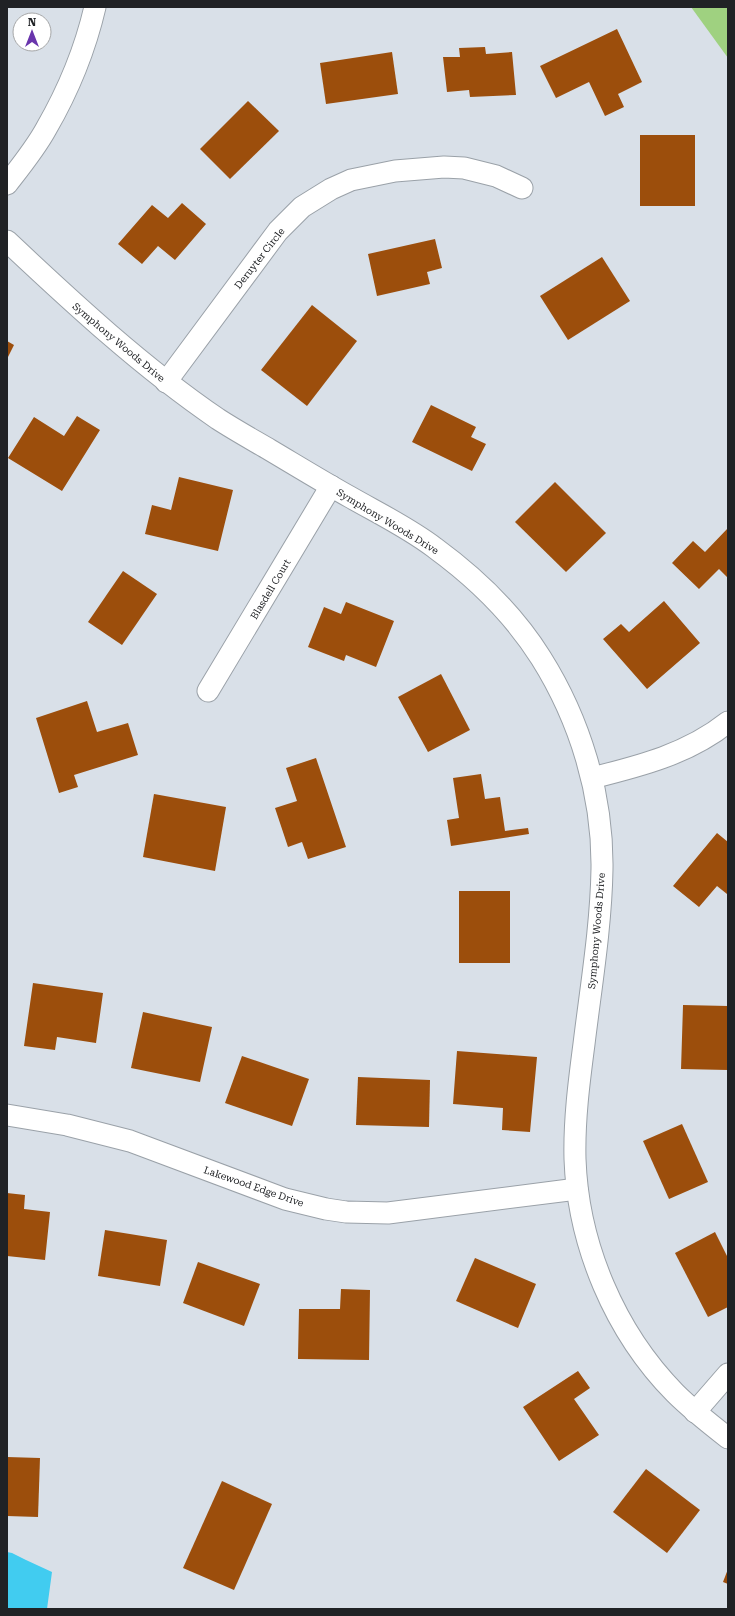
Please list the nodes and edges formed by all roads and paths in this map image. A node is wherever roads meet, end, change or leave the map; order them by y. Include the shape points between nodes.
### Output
1 (95, 7) edge
2 (7, 184) edge
3 (522, 188) dead end
4 (7, 241) edge
5 (166, 382) junction
6 (331, 486) junction
7 (208, 690) dead end
8 (728, 722) edge
9 (592, 778) junction
10 (7, 1115) edge
11 (577, 1189) junction
12 (728, 1374) edge
13 (695, 1412) junction
14 (728, 1438) edge

1 - 2 street via 90,29 71,81 46,130
3 - 5 street, Deruyter Circle via 496,176 464,168 444,167 395,171 351,180 331,188 302,207 278,231
4 - 5 street, Symphony Woods Drive via 74,305
5 - 6 street, Symphony Woods Drive via 222,421
6 - 7 street, Blasdell Court
6 - 9 street, Symphony Woods Drive via 434,547 476,581 513,620 541,659 567,707 578,732
8 - 9 street via 680,751 641,766
9 - 11 street, Symphony Woods Drive via 602,867 599,918 577,1101
10 - 11 street, Lakewood Edge Drive via 67,1125 130,1141 285,1199 346,1212 388,1213
11 - 13 street, Symphony Woods Drive via 585,1231 600,1278 624,1326 640,1351 672,1390
12 - 13 street
13 - 14 street, Symphony Woods Drive

